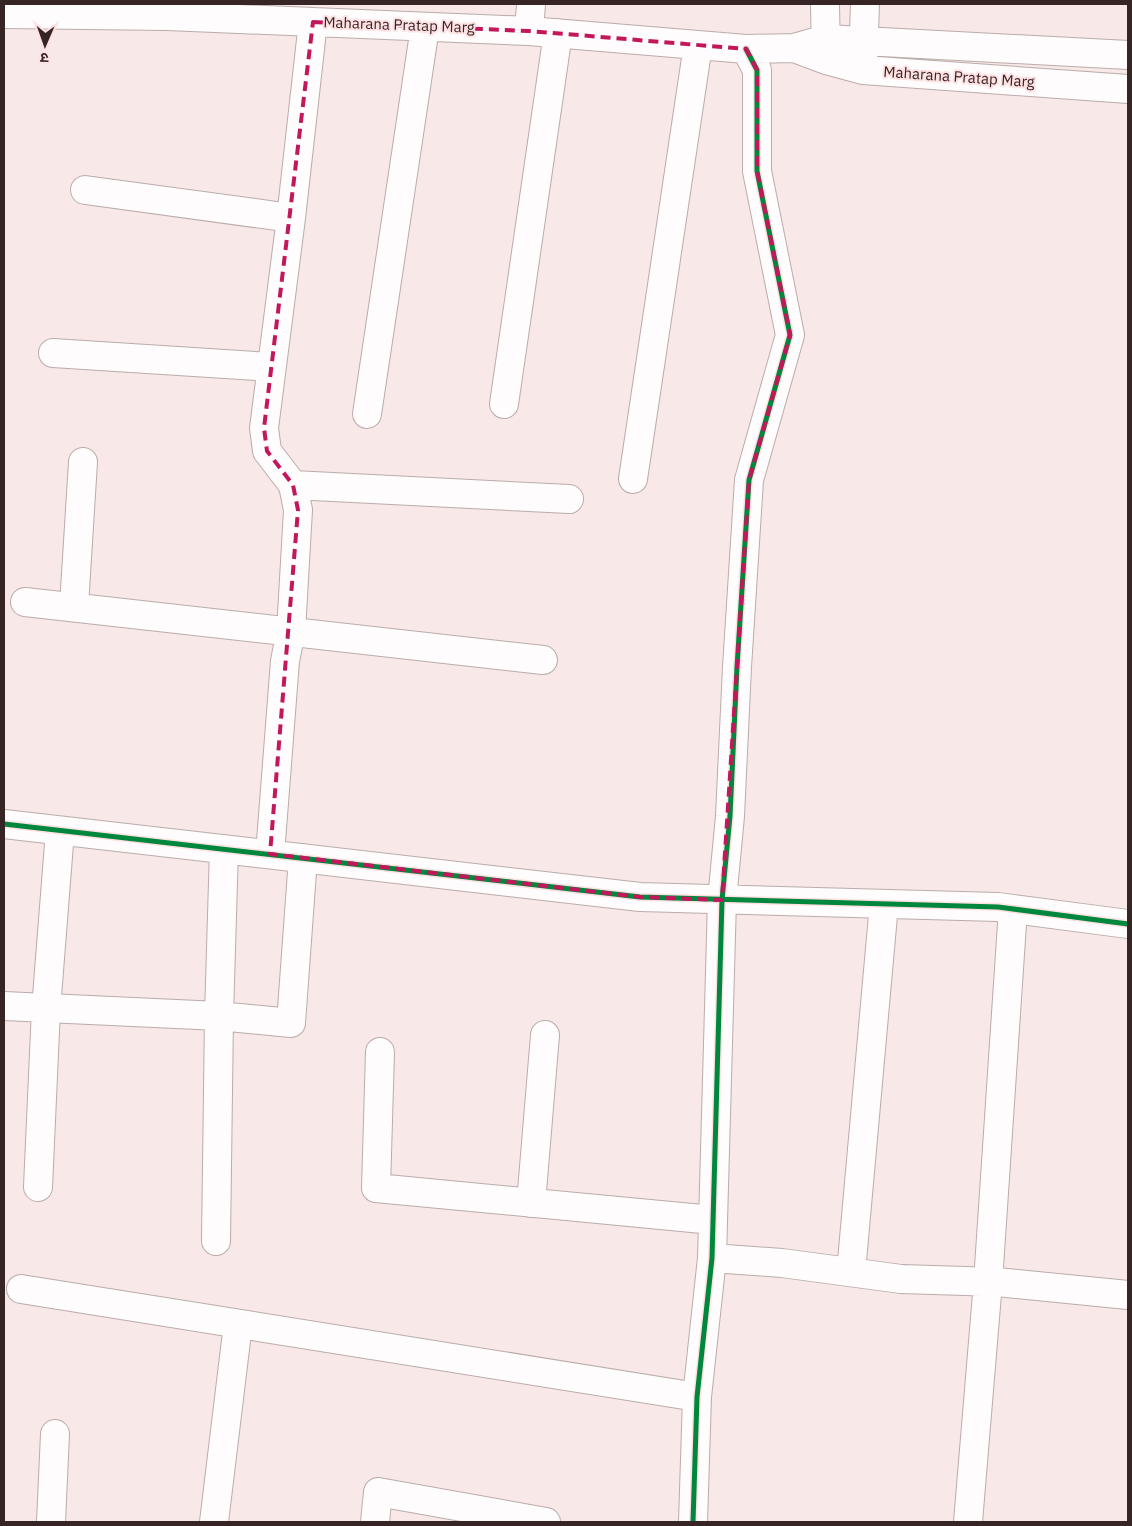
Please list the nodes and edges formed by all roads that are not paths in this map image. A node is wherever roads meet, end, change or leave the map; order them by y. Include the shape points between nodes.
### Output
1 (531, 4) edge
2 (825, 4) edge
3 (865, 4) edge
4 (169, 10) edge
5 (4, 14) edge
6 (357, 14) edge
7 (313, 22) junction
8 (425, 27) junction
9 (529, 31) junction
10 (558, 33) junction
11 (864, 40) junction
12 (698, 45) junction
13 (746, 49) junction
14 (826, 50) junction
15 (1128, 55) edge
16 (863, 70) junction
17 (1128, 89) edge
18 (85, 190) dead end
19 (291, 218) junction
20 (53, 353) dead end
21 (271, 367) junction
22 (504, 404) dead end
23 (367, 414) dead end
24 (84, 462) dead end
25 (633, 479) dead end
26 (293, 485) junction
27 (569, 499) dead end
28 (25, 602) dead end
29 (74, 606) junction
30 (291, 631) junction
31 (543, 660) dead end
32 (4, 824) edge
33 (60, 831) junction
34 (224, 849) junction
35 (270, 854) junction
36 (304, 858) junction
37 (722, 900) junction
38 (884, 904) junction
39 (1013, 909) junction
40 (1128, 924) edge
41 (4, 1006) edge
42 (46, 1009) junction
43 (218, 1016) junction
44 (545, 1034) dead end
45 (380, 1052) dead end
46 (38, 1187) dead end
47 (532, 1203) junction
48 (713, 1220) junction
49 (216, 1241) dead end
50 (712, 1258) junction
51 (851, 1272) junction
52 (988, 1282) junction
53 (21, 1290) dead end
54 (1128, 1294) edge
55 (238, 1324) junction
56 (697, 1397) junction
57 (55, 1434) dead end
58 (50, 1522) edge
59 (214, 1522) edge
60 (376, 1522) edge
61 (546, 1522) edge
62 (693, 1522) edge
63 (968, 1522) edge

1 - 9 street
2 - 14 street
3 - 11 street
4 - 5 street, Maharana Pratap Marg
4 - 7 street, Maharana Pratap Marg
6 - 7 street, Maharana Pratap Marg
6 - 8 street, Maharana Pratap Marg
7 - 19 street
8 - 9 street, Maharana Pratap Marg
8 - 23 street
9 - 10 street, Maharana Pratap Marg
10 - 12 street, Maharana Pratap Marg
10 - 22 street
11 - 14 street, Maharana Pratap Marg
11 - 15 street, Maharana Pratap Marg
11 - 16 street
12 - 13 street, Maharana Pratap Marg
12 - 25 street
13 - 14 street, Maharana Pratap Marg
13 - 37 street via 757,70 757,171 790,334 749,480 730,816
14 - 16 street, Maharana Pratap Marg
16 - 17 street, Maharana Pratap Marg
18 - 19 street
19 - 21 street
20 - 21 street
21 - 26 street via 264,440 267,451
24 - 29 street
26 - 27 street
26 - 30 street via 298,510
28 - 29 street
29 - 30 street
30 - 31 street
30 - 35 street via 285,661
32 - 33 street
33 - 34 street
33 - 42 street
34 - 35 street
34 - 43 street
35 - 36 street
36 - 37 street via 640,897
36 - 43 street via 291,1022
37 - 38 street
37 - 48 street
38 - 39 street
38 - 51 street
39 - 40 street
39 - 52 street
41 - 42 street
42 - 43 street
42 - 46 street
43 - 49 street
44 - 47 street
45 - 47 street via 376,1188
47 - 48 street
48 - 50 street
50 - 51 street
50 - 56 street
51 - 52 street via 901,1279
52 - 54 street
52 - 63 street
53 - 55 street
55 - 56 street
55 - 59 street
56 - 62 street
57 - 58 street
60 - 61 street via 378,1492

